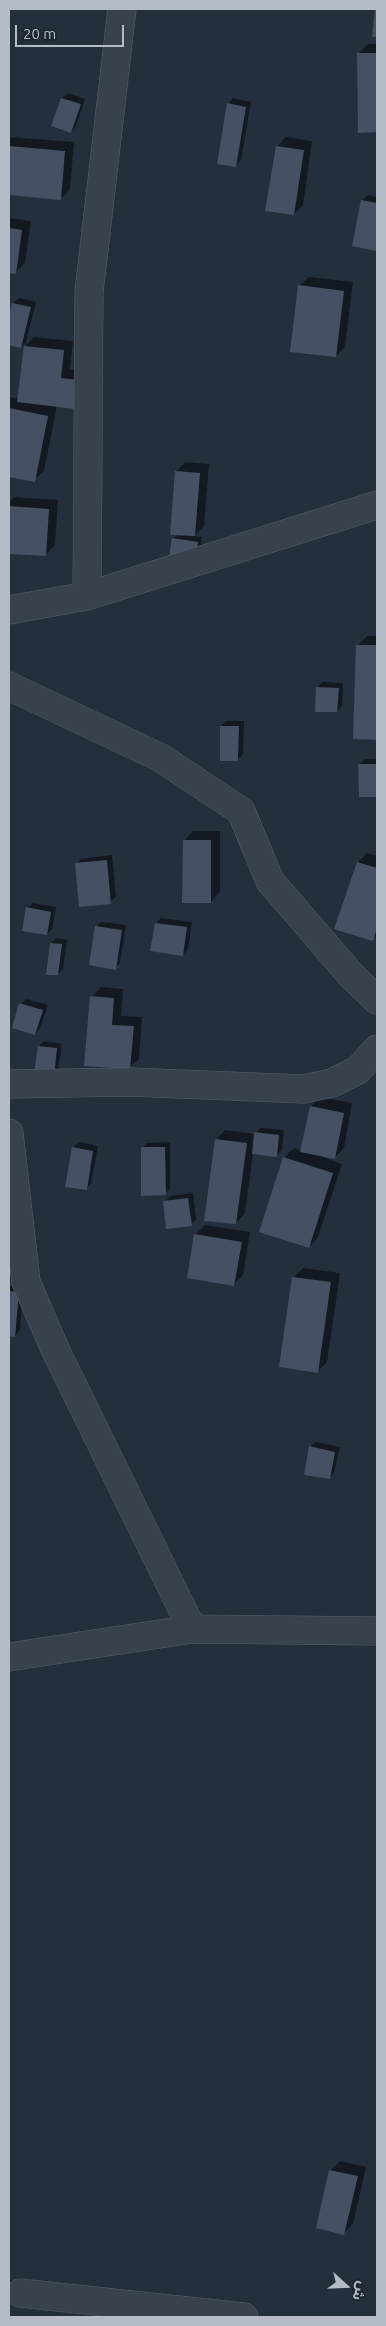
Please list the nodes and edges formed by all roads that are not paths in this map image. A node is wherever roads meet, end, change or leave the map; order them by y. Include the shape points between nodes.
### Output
1 (122, 9) edge
2 (377, 505) edge
3 (88, 596) junction
4 (9, 610) edge
5 (9, 686) edge
6 (377, 1000) edge
7 (377, 1049) edge
8 (9, 1084) edge
9 (9, 1133) edge
10 (192, 1629) junction
11 (377, 1631) edge
12 (9, 1657) edge
13 (20, 2293) dead end
14 (244, 2317) edge

1 - 3 street via 89,292
2 - 3 street
3 - 4 street
5 - 6 street via 161,758 241,811 270,881
7 - 8 street via 358,1070 332,1084 304,1089 130,1082
9 - 10 street via 26,1282 51,1341
10 - 11 street
10 - 12 street
13 - 14 street

